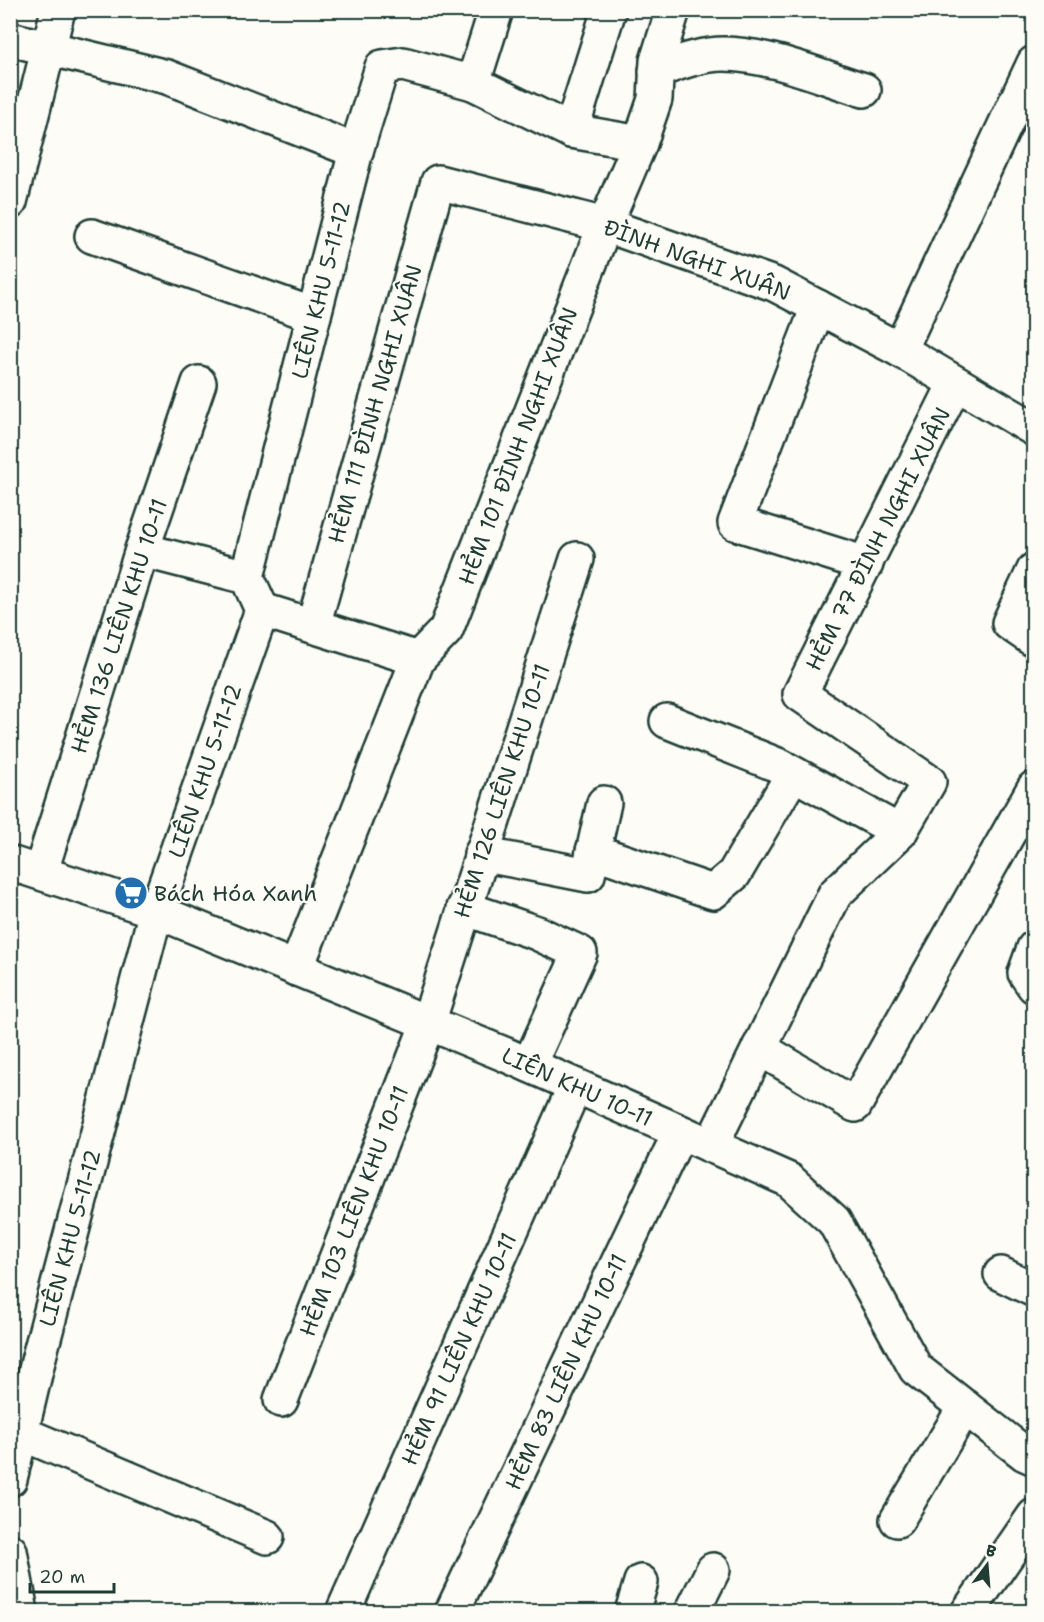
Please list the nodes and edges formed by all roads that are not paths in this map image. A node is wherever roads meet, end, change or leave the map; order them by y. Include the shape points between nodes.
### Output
1 (58, 10) edge
2 (496, 10) edge
3 (609, 10) edge
4 (673, 10) edge
5 (10, 39) edge
6 (47, 49) junction
7 (1034, 63) edge
8 (656, 71) junction
9 (473, 82) junction
10 (864, 90) dead end
11 (571, 130) junction
12 (640, 143) junction
13 (356, 151) junction
14 (438, 182) joint
15 (10, 202) edge
16 (605, 225) junction
17 (92, 236) dead end
18 (818, 307) junction
19 (314, 315) junction
20 (900, 350) junction
21 (200, 383) dead end
22 (955, 384) junction
23 (1030, 419) edge
24 (142, 550) junction
25 (577, 559) dead end
26 (866, 564) junction
27 (1034, 570) edge
28 (247, 577) junction
29 (262, 610) junction
30 (313, 626) junction
31 (1034, 640) edge
32 (418, 659) junction
33 (667, 721) dead end
34 (793, 774) junction
35 (1034, 788) edge
36 (604, 803) dead end
37 (900, 832) junction
38 (593, 851) junction
39 (481, 854) junction
40 (19, 869) edge
41 (464, 908) junction
42 (156, 911) junction
43 (1032, 951) edge
44 (296, 969) junction
45 (1034, 986) edge
46 (428, 1023) junction
47 (759, 1048) junction
48 (529, 1065) junction
49 (575, 1086) junction
50 (680, 1132) junction
51 (711, 1146) junction
52 (1001, 1274) dead end
53 (1034, 1290) edge
54 (281, 1400) dead end
55 (965, 1407) junction
56 (21, 1433) junction
57 (1034, 1458) edge
58 (10, 1479) edge
59 (1034, 1516) edge
60 (897, 1520) dead end
61 (267, 1536) dead end
62 (10, 1551) edge
63 (712, 1570) dead end
64 (21, 1611) edge
65 (342, 1611) edge
66 (452, 1611) edge
67 (692, 1611) edge
68 (968, 1611) edge

1 - 6 street
2 - 9 street
3 - 11 street
4 - 8 street, HẺM 101 ĐÌNH NGHI XUÂN
5 - 6 street
6 - 13 street via 167,77
6 - 15 street
7 - 20 street
8 - 10 street via 686,60 722,54 760,58
8 - 12 street, HẺM 101 ĐÌNH NGHI XUÂN via 655,99
9 - 11 street
9 - 13 street, LIÊN KHU 5-11-12 via 403,64 382,67
11 - 12 street
12 - 16 street, HẺM 101 ĐÌNH NGHI XUÂN
13 - 19 street, LIÊN KHU 5-11-12
14 - 16 street, ĐÌNH NGHI XUÂN
14 - 30 street, HẺM 111 ĐÌNH NGHI XUÂN
16 - 18 street, ĐÌNH NGHI XUÂN via 774,284
16 - 32 street, HẺM 101 ĐÌNH NGHI XUÂN via 446,630
17 - 19 street
18 - 20 street, ĐÌNH NGHI XUÂN
18 - 26 street via 735,523
19 - 28 street, LIÊN KHU 5-11-12
20 - 22 street, ĐÌNH NGHI XUÂN
21 - 24 street, HẺM 136 LIÊN KHU 10-11
22 - 23 street, ĐÌNH NGHI XUÂN
22 - 26 street, HẺM 77 ĐÌNH NGHI XUÂN
24 - 28 street
24 - 40 street, HẺM 136 LIÊN KHU 10-11
25 - 39 street, HẺM 126 LIÊN KHU 10-11
26 - 37 street, HẺM 77 ĐÌNH NGHI XUÂN via 800,694 929,782
27 - 31 street via 1009,623
28 - 29 street
29 - 30 street
29 - 42 street, LIÊN KHU 5-11-12
30 - 32 street
32 - 44 street
33 - 34 street
34 - 37 street
34 - 38 street via 734,874 713,892
35 - 47 street via 855,1105
36 - 38 street
37 - 47 street via 835,894
38 - 39 street via 588,875
39 - 41 street, HẺM 126 LIÊN KHU 10-11
40 - 42 street, LIÊN KHU 10-11
41 - 46 street, HẺM 126 LIÊN KHU 10-11
41 - 48 street via 537,933 580,953
42 - 44 street, LIÊN KHU 10-11
42 - 56 street, LIÊN KHU 5-11-12
43 - 45 street via 1025,973
44 - 46 street, LIÊN KHU 10-11
46 - 48 street, LIÊN KHU 10-11
46 - 54 street, HẺM 103 LIÊN KHU 10-11
47 - 51 street
48 - 49 street, LIÊN KHU 10-11
49 - 50 street, LIÊN KHU 10-11
49 - 65 street, HẺM 91 LIÊN KHU 10-11
50 - 51 street, LIÊN KHU 10-11
50 - 66 street, HẺM 83 LIÊN KHU 10-11
51 - 55 street, LIÊN KHU 10-11 via 789,1180 834,1221 916,1369
52 - 53 street
55 - 57 street, LIÊN KHU 10-11
55 - 60 street
56 - 58 street, LIÊN KHU 5-11-12
56 - 61 street
59 - 68 street
62 - 64 street
63 - 67 street

